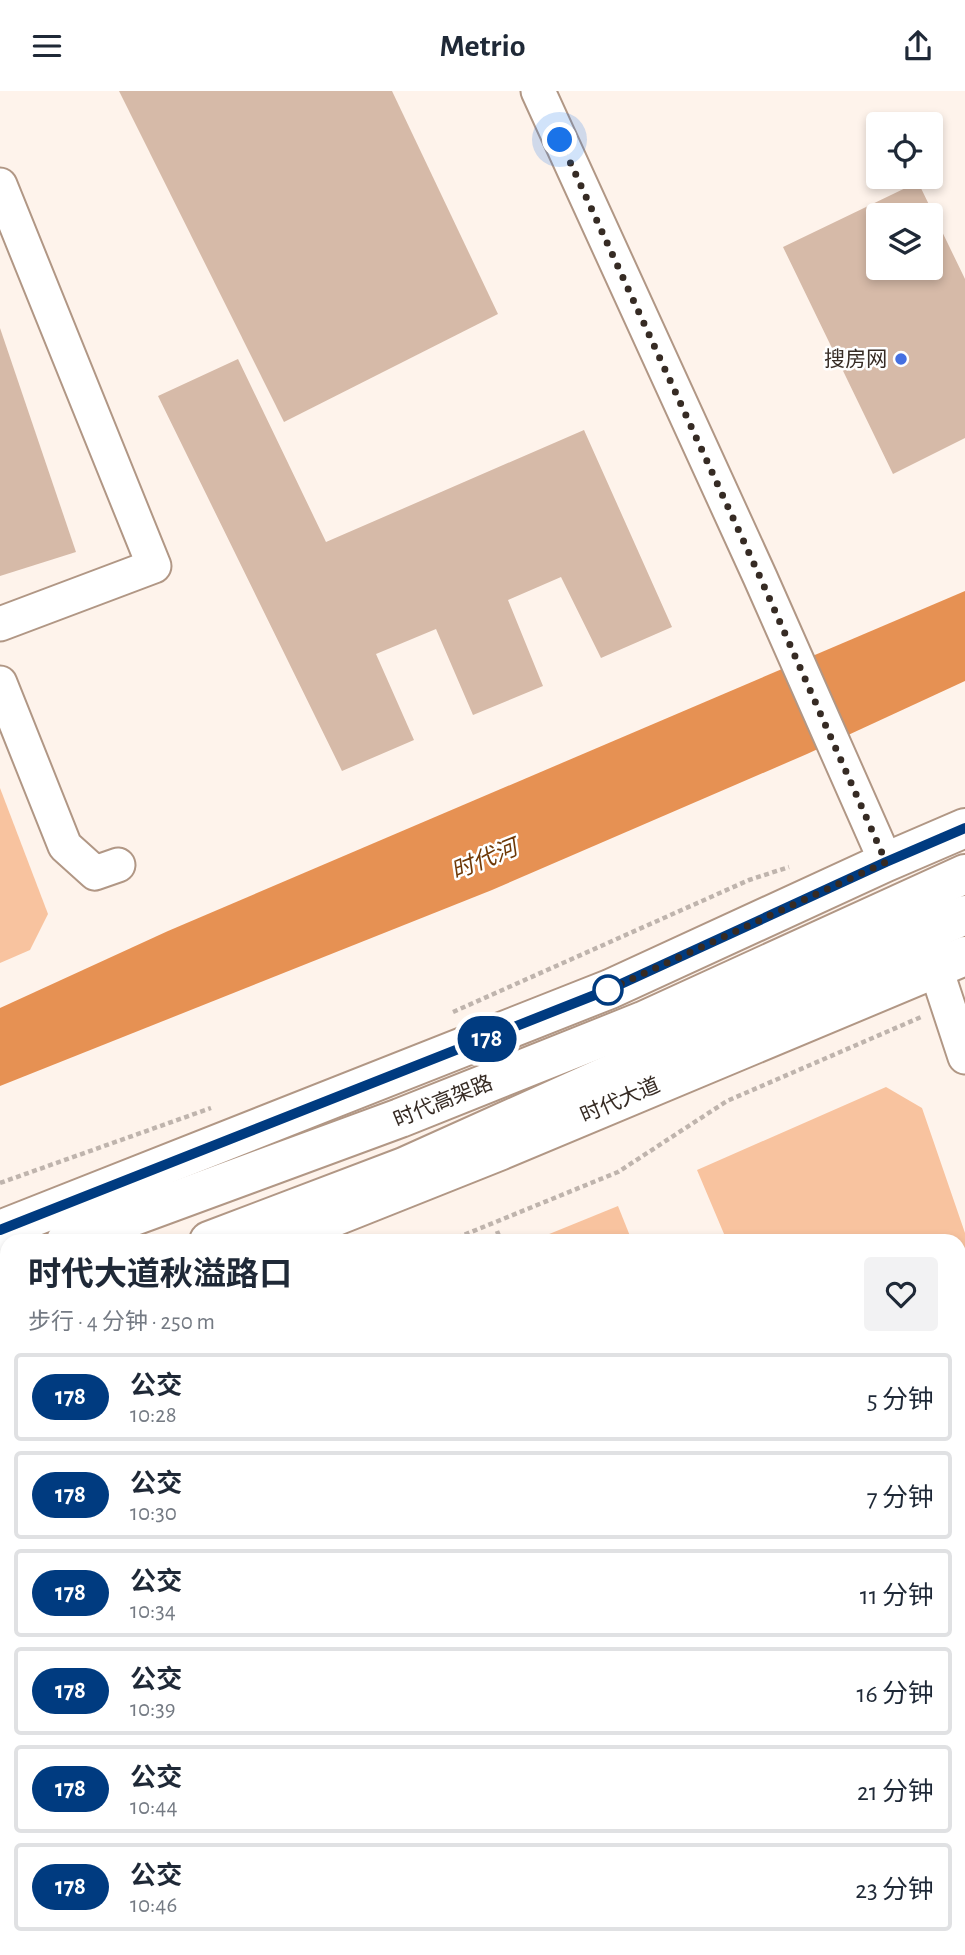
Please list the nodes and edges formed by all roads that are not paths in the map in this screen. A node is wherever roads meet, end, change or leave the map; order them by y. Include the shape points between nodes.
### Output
1 (538, 91) edge
2 (0, 185) edge
3 (0, 624) edge
4 (0, 683) edge
5 (965, 828) edge
6 (886, 862) junction
7 (118, 865) dead end
8 (965, 874) edge
9 (965, 915) edge
10 (950, 962) edge
11 (965, 1057) edge
12 (0, 1230) edge
13 (85, 1234) edge
14 (227, 1234) edge
15 (291, 1234) edge

1 - 6 street
2 - 3 street via 154,566
4 - 7 street via 65,846 95,873
5 - 6 main road
6 - 12 main road via 610,989
8 - 13 main road, 时代高架路 via 643,1021 400,1118
9 - 14 main road, 时代高架路 via 404,1167
10 - 11 street via 948,1005
10 - 15 main road, 时代大道

